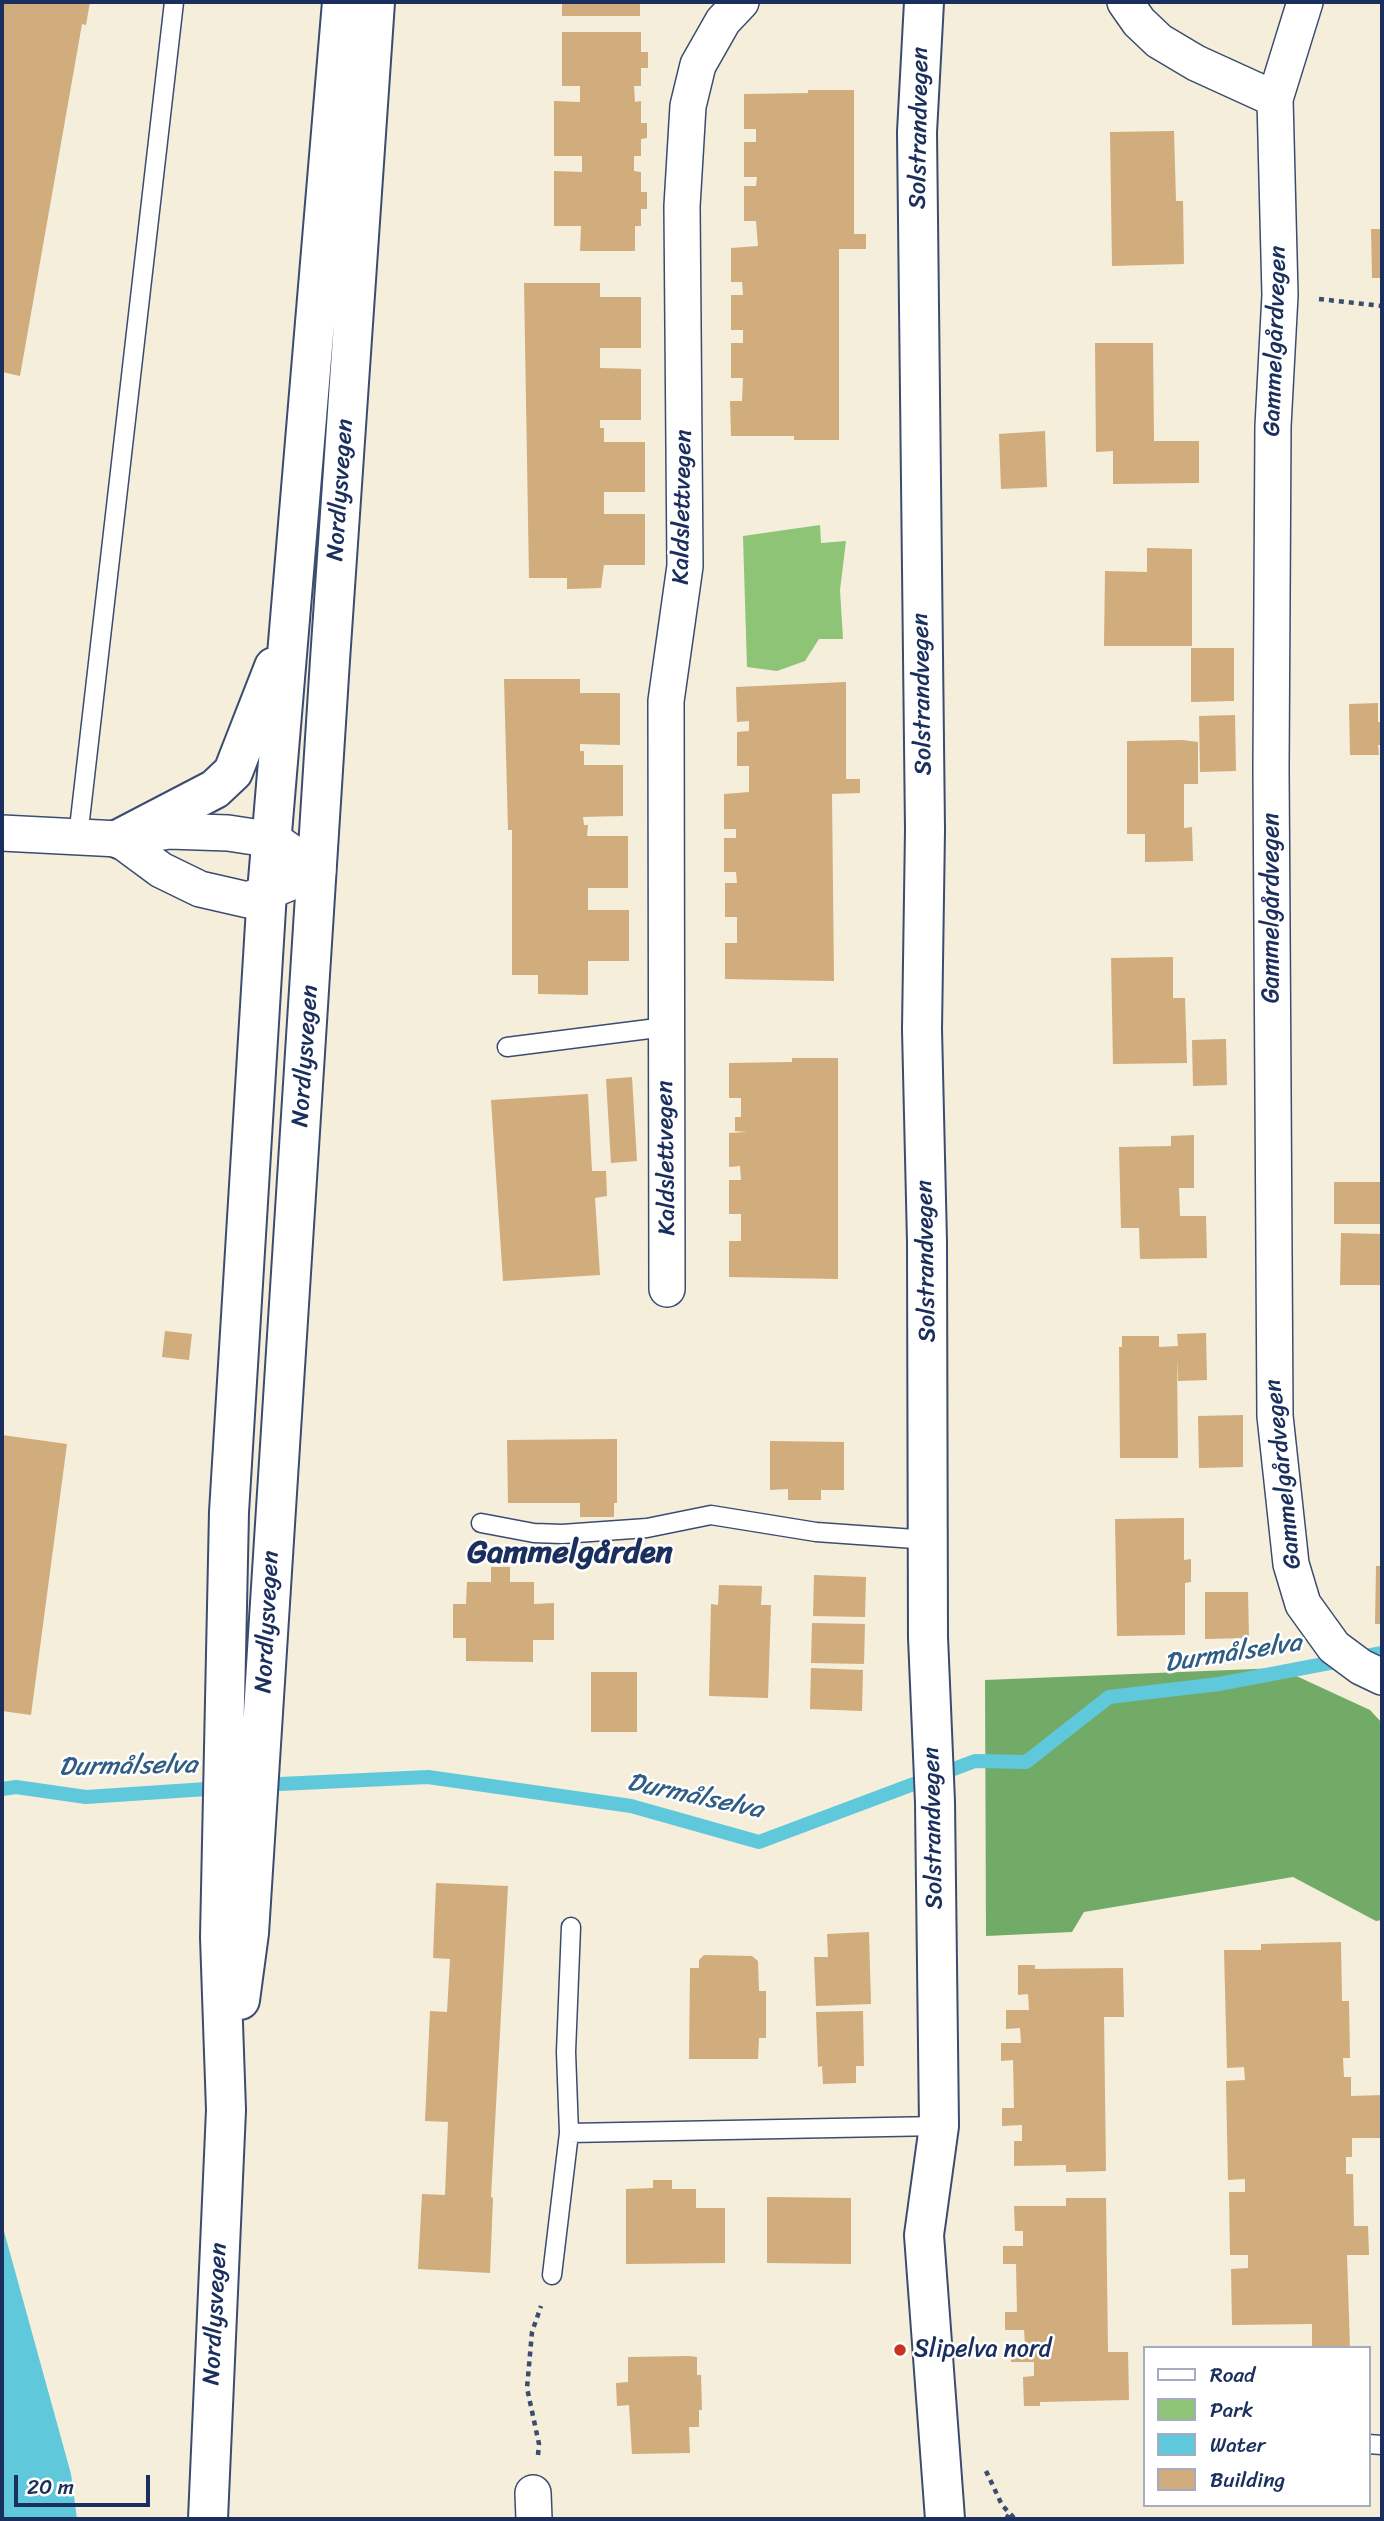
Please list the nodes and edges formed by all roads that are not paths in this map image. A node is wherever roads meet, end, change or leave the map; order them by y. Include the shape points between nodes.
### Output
1 (174, 2) edge
2 (342, 2) edge
3 (375, 2) edge
4 (741, 2) edge
5 (924, 2) edge
6 (1125, 2) edge
7 (1306, 2) edge
8 (1275, 99) junction
9 (287, 632) junction
10 (2, 833) edge
11 (78, 837) junction
12 (119, 839) junction
13 (274, 840) junction
14 (318, 871) junction
15 (267, 892) junction
16 (665, 1027) junction
17 (507, 1047) dead end
18 (667, 1289) dead end
19 (481, 1523) dead end
20 (929, 1540) junction
21 (1382, 1677) edge
22 (571, 1927) dead end
23 (226, 2110) junction
24 (939, 2126) junction
25 (569, 2133) junction
26 (552, 2275) road end
27 (208, 2519) edge
28 (945, 2519) edge

1 - 11 lane
2 - 9 main road, Nordlysvegen
3 - 14 main road, Nordlysvegen
4 - 16 street, Kaldslettvegen via 723,21 698,65 688,106 682,206 685,566 666,702
5 - 20 main road, Solstrandvegen via 917,132
6 - 8 street via 1159,41
7 - 8 street, Gammelgårdvegen
8 - 21 street, Gammelgårdvegen via 1280,295 1273,426 1270,768 1271,1233 1277,1452 1292,1564 1303,1604 1334,1647
9 - 12 main road via 233,772 215,789
9 - 13 main road, Nordlysvegen
10 - 11 street
11 - 12 street
12 - 13 street via 169,831
12 - 15 street via 161,870 200,889 248,900
13 - 14 street
13 - 15 main road, Nordlysvegen
14 - 15 street
14 - 23 main road, Nordlysvegen via 249,1933
15 - 23 main road, Nordlysvegen via 229,1512 220,1937
16 - 17 lane
16 - 18 street, Kaldslettvegen
19 - 20 lane via 562,1534 648,1528 710,1515 816,1532
20 - 24 main road, Solstrandvegen
22 - 25 lane via 566,2052
23 - 27 main road, Nordlysvegen
24 - 25 lane
24 - 28 main road, Solstrandvegen via 924,2235
25 - 26 lane

